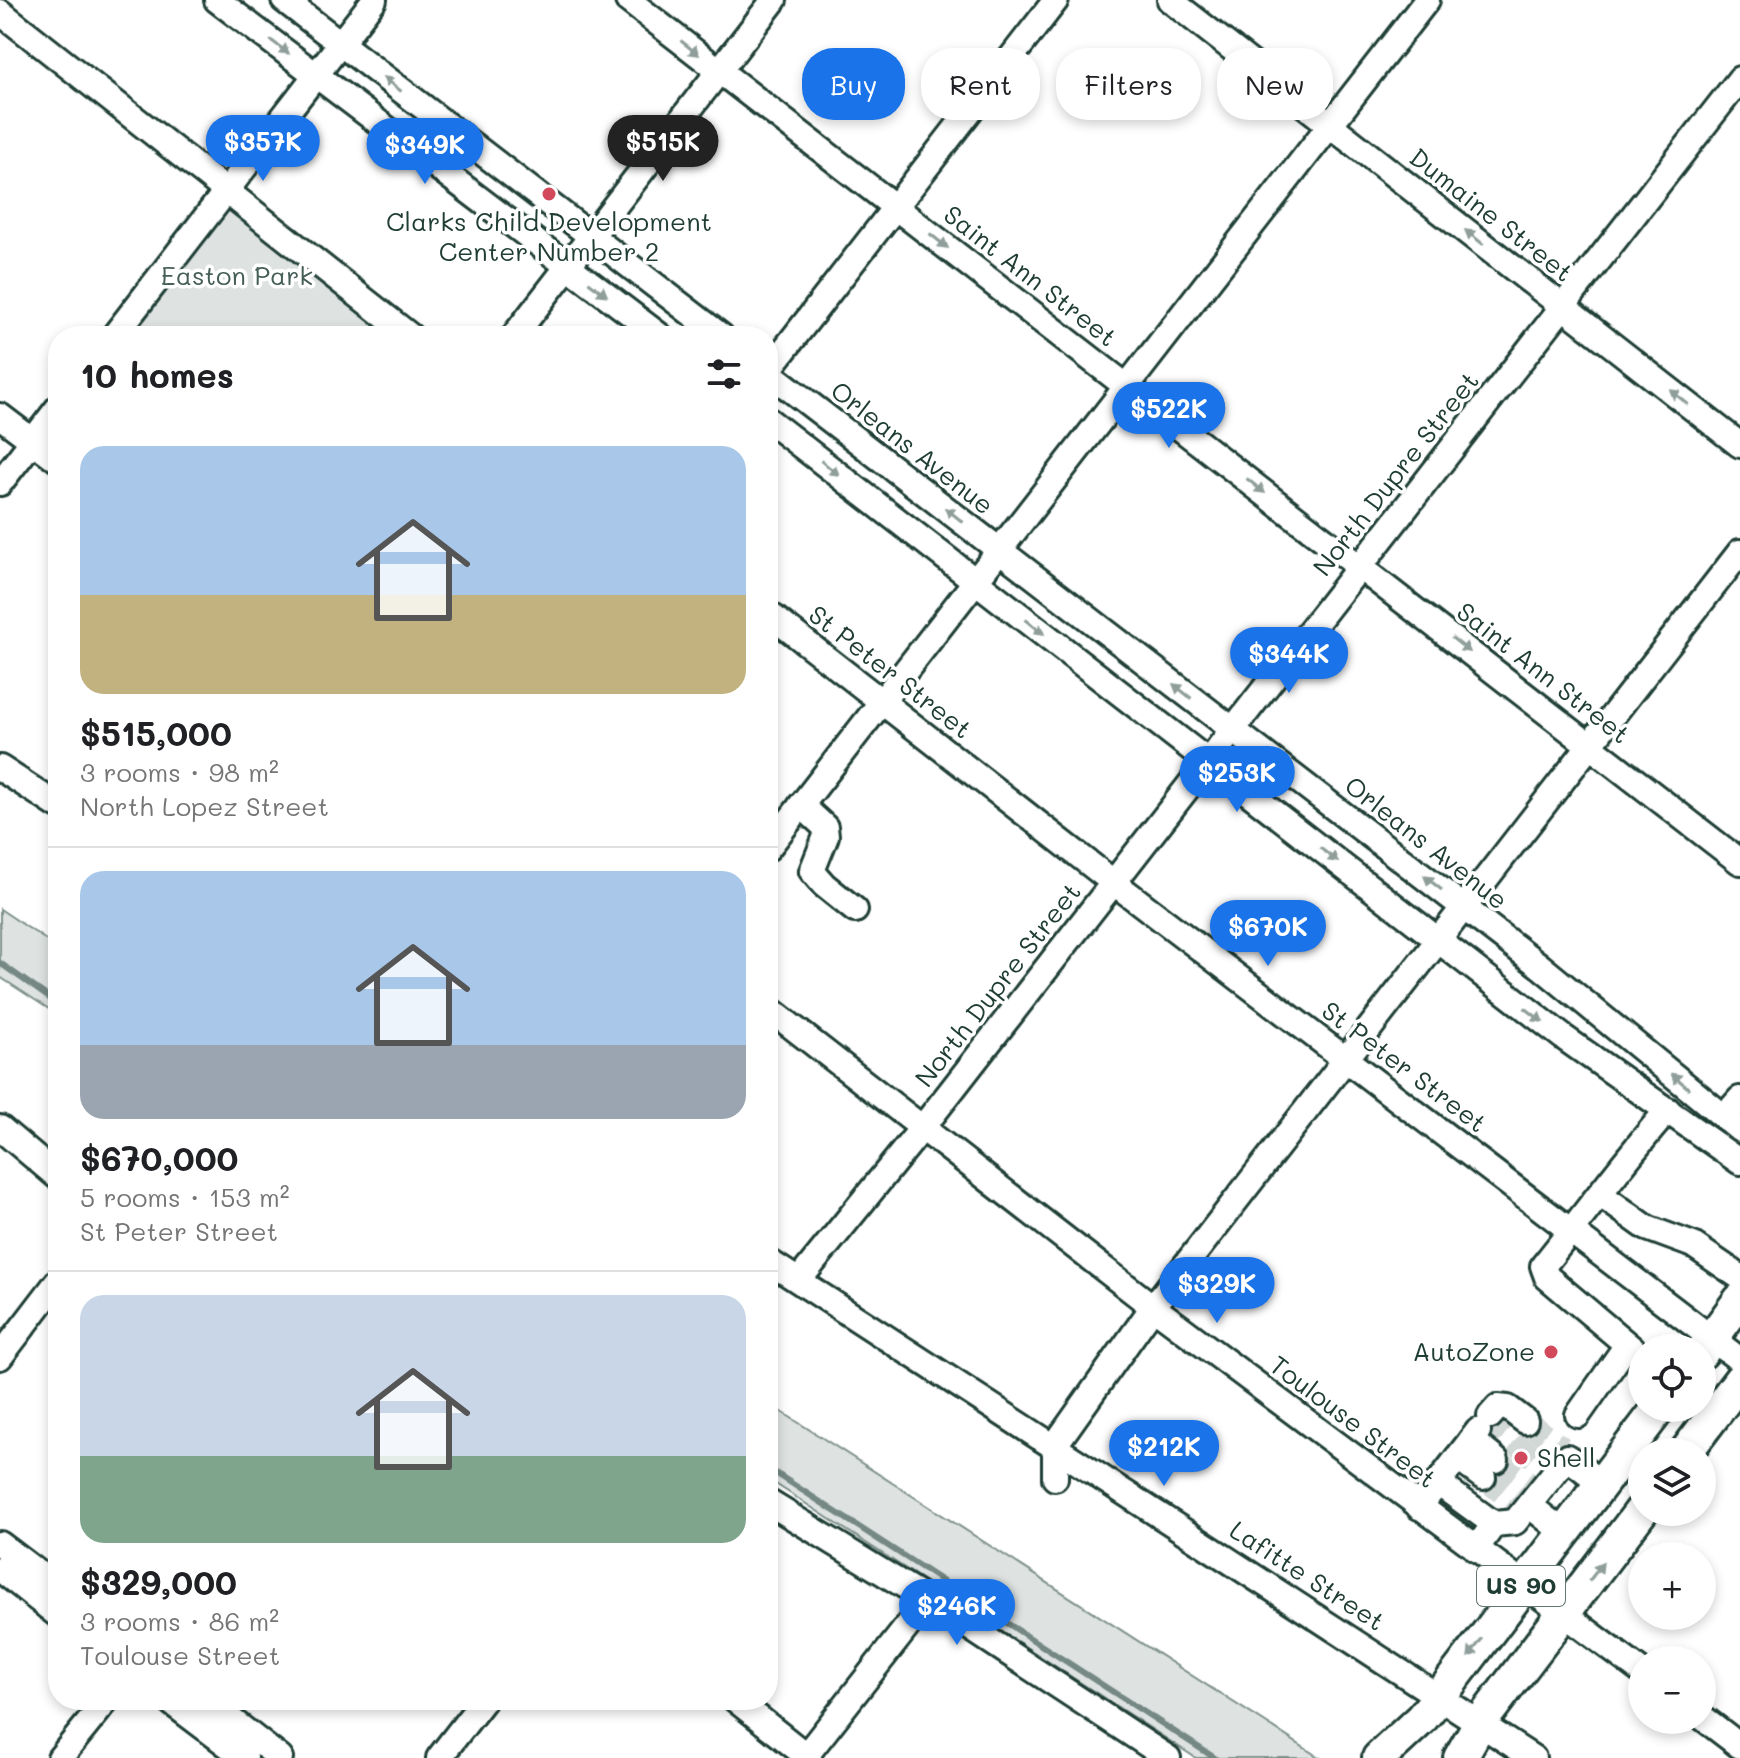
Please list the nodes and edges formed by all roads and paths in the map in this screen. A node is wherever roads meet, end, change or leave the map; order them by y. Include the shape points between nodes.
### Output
1 (217, 0) edge
2 (284, 0) edge
3 (374, 0) edge
4 (628, 0) edge
5 (774, 0) edge
6 (1056, 0) edge
7 (1170, 0) edge
8 (1427, 0) edge
9 (0, 12) edge
10 (341, 44) junction
11 (719, 71) junction
12 (317, 75) junction
13 (1740, 79) edge
14 (1330, 125) junction
15 (226, 193) junction
16 (895, 207) junction
17 (591, 236) junction
18 (568, 266) junction
19 (1562, 307) junction
20 (122, 326) edge
21 (397, 326) edge
22 (522, 326) edge
23 (647, 326) edge
24 (708, 326) edge
25 (778, 359) edge
26 (778, 380) edge
27 (1126, 386) junction
28 (0, 416) edge
29 (48, 421) edge
30 (778, 428) edge
31 (33, 440) junction
32 (1740, 445) edge
33 (48, 452) edge
34 (0, 483) edge
35 (999, 550) junction
36 (1740, 552) edge
37 (1359, 567) junction
38 (975, 580) junction
39 (778, 621) edge
40 (881, 701) junction
41 (1232, 729) junction
42 (1589, 745) junction
43 (1208, 761) junction
44 (0, 768) edge
45 (48, 799) edge
46 (801, 805) junction
47 (778, 835) edge
48 (1740, 862) edge
49 (1113, 882) junction
50 (1463, 907) junction
51 (855, 910) dead end
52 (1438, 940) junction
53 (778, 1016) edge
54 (1346, 1057) junction
55 (1668, 1110) junction
56 (1735, 1116) edge
57 (923, 1127) junction
58 (0, 1128) edge
59 (1740, 1162) edge
60 (48, 1169) edge
61 (1601, 1195) junction
62 (1572, 1231) junction
63 (778, 1267) edge
64 (1740, 1277) edge
65 (799, 1280) junction
66 (48, 1294) edge
67 (1740, 1300) edge
68 (1153, 1307) junction
69 (1694, 1334) edge
70 (1715, 1334) edge
71 (1628, 1345) edge
72 (1716, 1349) edge
73 (0, 1357) edge
74 (1628, 1359) edge
75 (1740, 1360) edge
76 (1740, 1380) edge
77 (1578, 1415) dead end
78 (1525, 1421) tunnel mouth
79 (1648, 1422) edge
80 (1474, 1436) junction
81 (1696, 1438) edge
82 (1055, 1445) junction
83 (1490, 1468) tunnel mouth
84 (1055, 1478) dead end
85 (1438, 1483) junction
86 (1601, 1483) junction
87 (1529, 1499) junction
88 (1419, 1507) junction
89 (778, 1508) edge
90 (1494, 1524) junction
91 (1630, 1526) edge
92 (1563, 1532) junction
93 (0, 1544) edge
94 (1476, 1549) junction
95 (0, 1569) edge
96 (48, 1580) edge
97 (1523, 1584) junction
98 (928, 1600) junction
99 (48, 1607) edge
100 (1564, 1614) junction
101 (1628, 1662) edge
102 (1440, 1696) junction
103 (99, 1710) edge
104 (181, 1710) edge
105 (219, 1710) edge
106 (476, 1710) edge
107 (748, 1710) edge
108 (1480, 1723) junction
109 (1716, 1728) edge
110 (1740, 1746) edge
111 (806, 1757) edge
112 (60, 1758) edge
113 (245, 1758) edge
114 (280, 1758) edge
115 (439, 1758) edge
116 (1168, 1758) edge
117 (1379, 1758) edge
118 (1460, 1758) edge
119 (1533, 1758) edge

1 -> 12 street
2 - 10 street
3 - 10 street
4 -> 11 street, Saint Ann Street
5 - 11 street
6 - 16 street
7 - 14 street, Dumaine Street
8 - 14 street
9 - 15 street
10 - 12 street
17 -> 10 street
11 - 16 street, Saint Ann Street
11 - 17 street
12 - 15 street
12 - 18 street
13 - 19 street, North Dupre Street
19 -> 14 street, Dumaine Street
14 - 27 street
15 - 20 street
15 - 21 street
16 - 25 street
16 -> 27 street, Saint Ann Street
17 - 18 street
17 - 24 street
18 - 22 street
18 -> 23 street
32 -> 19 street, Dumaine Street
19 - 37 street, North Dupre Street
35 -> 26 street, Orleans Avenue
27 - 35 street
27 -> 37 street, Saint Ann Street
28 - 31 street
29 - 31 street
30 -> 38 street
31 - 33 street
31 - 34 street
35 - 38 street
41 -> 35 street, Orleans Avenue
36 - 42 street
37 - 41 street, North Dupre Street
37 -> 42 street, Saint Ann Street
38 - 40 street
38 -> 43 street
39 - 40 street, St Peter Street
40 - 46 street
40 - 49 street, St Peter Street
41 - 43 street, North Dupre Street
50 -> 41 street, Orleans Avenue
42 - 48 street, Saint Ann Street
42 - 50 street
43 - 49 street, North Dupre Street
43 -> 52 street
44 - 45 street
46 - 47 street
46 - 51 street via 825,827 812,871
49 - 54 street, St Peter Street
49 - 57 street, North Dupre Street
50 - 52 street
56 -> 50 street, Orleans Avenue
52 - 54 street
52 -> 55 street
53 - 57 street, Toulouse Street
54 - 62 street, St Peter Street
54 - 68 street
55 - 59 street
55 - 61 street
57 - 65 street, North Dupre Street
57 - 68 street, Toulouse Street
58 - 60 street
61 - 62 street
61 - 64 street via 1647,1228 1693,1245
62 - 69 street, St Peter Street
62 - 71 street via 1543,1266 1547,1277
63 - 65 street, Lafitte Street
65 - 82 street, Lafitte Street
66 - 73 street
67 - 70 main road
68 - 82 street
68 - 88 street, Toulouse Street
72 - 75 street, St Peter Street
74 - 77 street
76 - 81 main road
78 - 80 street via 1498,1407
79 - 86 main road, US 90
80 - 83 street
80 - 85 street
82 - 84 street
82 - 102 street, Lafitte Street
85 - 88 street
85 - 90 street
86 - 87 street via 1564,1452
86 - 92 main road, US 90
87 - 90 street via 1515,1522
87 - 92 street
88 - 94 street, Toulouse Street
89 - 98 street
90 - 94 street
100 -> 91 main road, US 90
92 - 97 main road, US 90
93 - 96 street
94 - 97 street, Toulouse Street
95 - 99 street
97 - 100 street, Toulouse Street
97 -> 102 main road, US 90
98 - 111 street
98 - 116 street
100 - 101 street, Toulouse Street
100 - 108 main road, US 90
102 - 108 street, Lafitte Street
102 - 117 main road, US 90
103 - 112 street
104 - 113 street
105 - 114 street
106 - 115 street
107 - 111 street
108 - 118 main road, US 90
108 - 119 street, Lafitte Street
109 - 110 street

